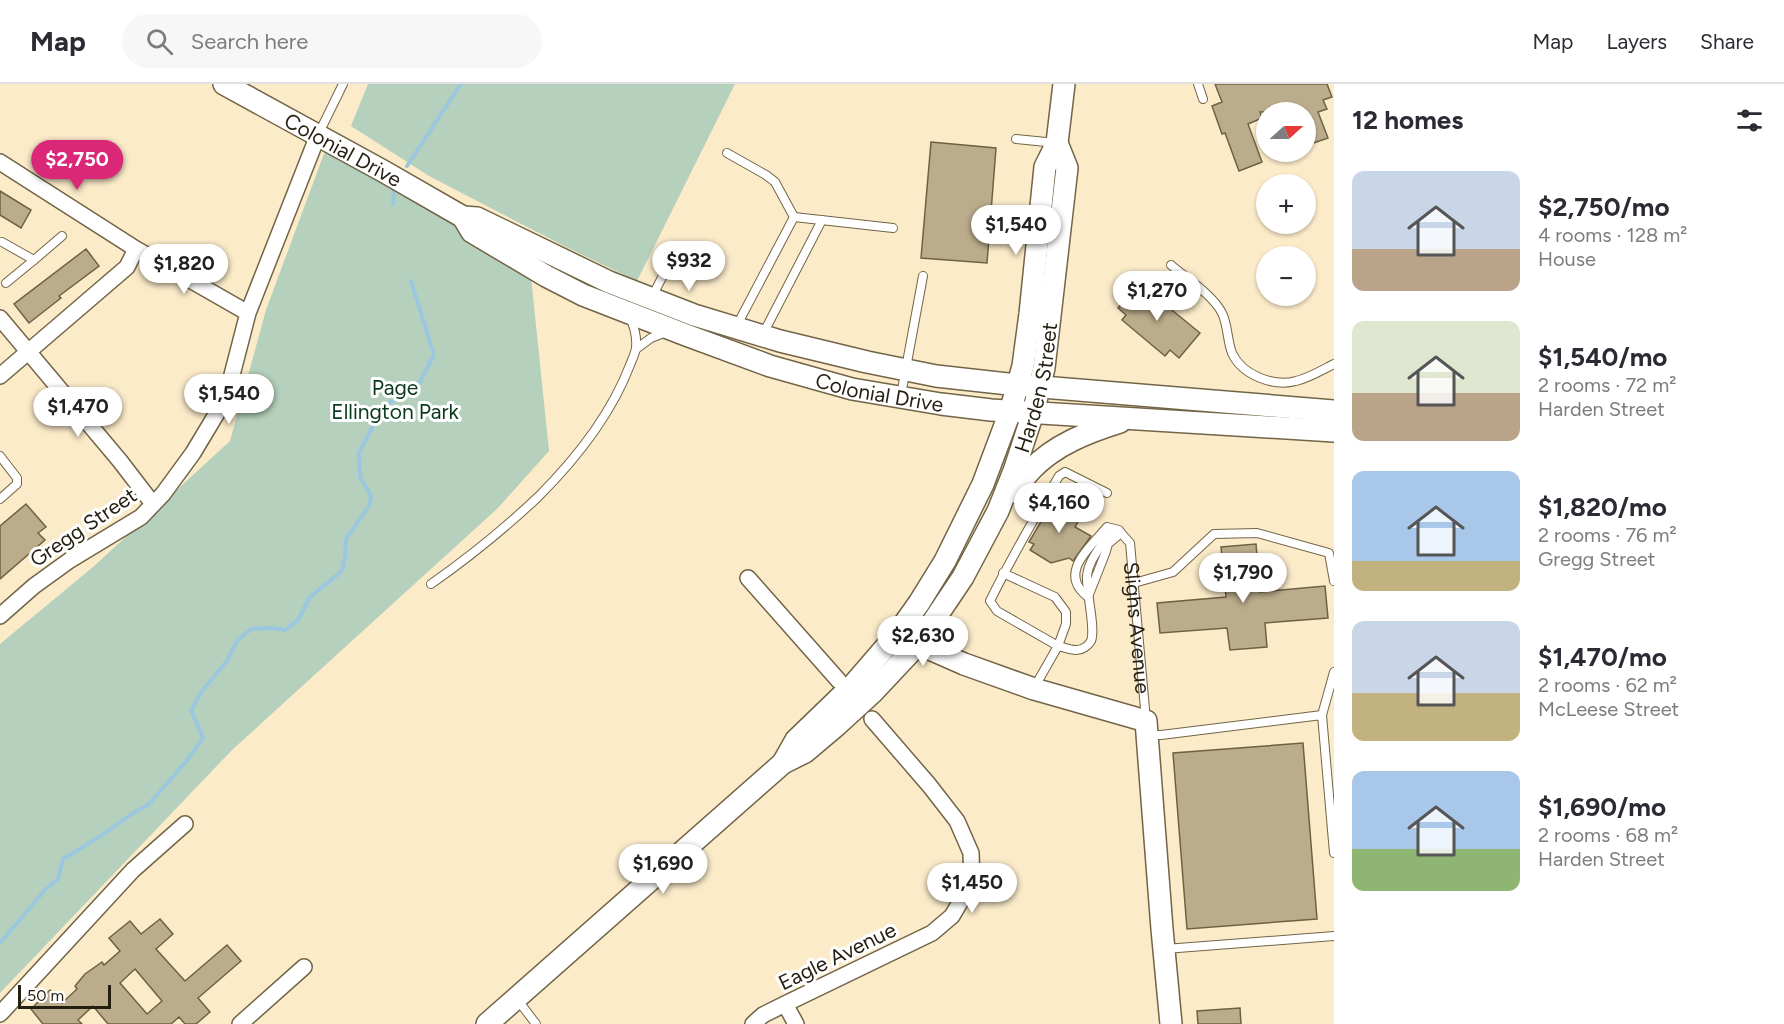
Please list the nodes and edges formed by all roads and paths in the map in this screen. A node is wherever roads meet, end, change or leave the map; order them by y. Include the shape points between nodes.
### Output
1 (224, 84) edge
2 (343, 84) edge
3 (1064, 84) edge
4 (1198, 84) edge
5 (1203, 99) dead end
6 (318, 135) junction
7 (1016, 140) dead end
8 (1057, 143) junction
9 (727, 153) dead end
10 (0, 162) edge
11 (463, 217) junction
12 (794, 217) junction
13 (822, 220) junction
14 (893, 228) dead end
15 (62, 236) dead end
16 (1, 242) edge
17 (678, 246) dead end
18 (136, 249) junction
19 (34, 260) junction
20 (1171, 265) dead end
21 (923, 276) dead end
22 (6, 283) dead end
23 (651, 298) junction
24 (248, 313) junction
25 (628, 313) junction
26 (0, 318) edge
27 (735, 327) junction
28 (674, 331) junction
29 (762, 336) junction
30 (636, 349) junction
31 (28, 352) junction
32 (1334, 364) edge
33 (905, 370) junction
34 (0, 376) edge
35 (1018, 385) junction
36 (1040, 387) junction
37 (901, 397) junction
38 (1334, 411) edge
39 (1010, 412) junction
40 (1034, 413) junction
41 (1131, 419) junction
42 (1334, 431) edge
43 (0, 456) edge
44 (1107, 493) dead end
45 (0, 499) edge
46 (153, 504) junction
47 (998, 511) junction
48 (1118, 533) junction
49 (1004, 573) junction
50 (748, 578) dead end
51 (1334, 581) edge
52 (1134, 583) junction
53 (431, 584) dead end
54 (1088, 597) junction
55 (0, 616) edge
56 (897, 634) junction
57 (918, 644) junction
58 (1058, 646) junction
59 (1334, 672) edge
60 (837, 679) dead end
61 (1034, 689) junction
62 (1322, 715) junction
63 (872, 718) dead end
64 (1147, 728) junction
65 (783, 763) junction
66 (184, 824) dead end
67 (1334, 853) edge
68 (1334, 936) edge
69 (1164, 950) junction
70 (303, 967) dead end
71 (517, 998) junction
72 (785, 1004) junction
73 (0, 1014) edge
74 (240, 1024) edge
75 (487, 1024) edge
76 (536, 1024) edge
77 (753, 1024) edge
78 (795, 1024) edge
79 (1172, 1024) edge

1 - 6 main road, Colonial Drive
2 - 6 lane
3 - 8 main road, Harden Street
4 - 5 lane
6 - 11 main road, Colonial Drive
6 - 24 street, Gregg Street
7 - 8 lane
8 - 35 main road, Harden Street via 1045,167 1030,314
8 - 36 main road, Harden Street via 1067,168
9 - 12 lane via 775,182
10 - 18 street
11 - 23 main road, Colonial Drive via 477,218
11 - 25 main road, Colonial Drive via 472,232 546,276
12 - 13 lane
12 - 27 lane
13 - 14 lane
13 - 29 lane
15 - 19 lane
16 - 19 lane
17 - 23 lane
18 - 24 street
18 - 31 street via 127,267
19 - 22 lane
20 - 32 lane via 1218,307 1233,356 1246,370 1273,381 1296,381
21 - 33 lane
23 - 27 main road, Colonial Drive
24 - 46 street, Gregg Street via 226,398 193,453
25 - 28 main road, Colonial Drive
25 - 30 lane
26 - 31 street
27 - 29 main road, Colonial Drive
28 - 30 lane via 651,338
28 - 37 main road, Colonial Drive via 770,366
29 - 33 main road, Colonial Drive
30 - 53 lane via 608,411 570,462 511,520
31 - 34 street
31 - 46 street
33 - 35 main road, Colonial Drive
33 - 37 lane
35 - 36 main road, Colonial Drive
35 - 39 main road, Harden Street
36 - 38 main road, Colonial Drive
36 - 40 main road, Harden Street
37 - 39 main road, Colonial Drive
39 - 40 main road, Colonial Drive
39 - 56 main road, Harden Street via 966,521
40 - 41 main road, Colonial Drive
40 - 47 main road, Harden Street
41 - 42 main road, Colonial Drive
41 - 47 main road via 1054,450 1031,469
43 - 45 lane via 17,477 17,484
44 - 49 lane via 1065,472 1059,476
46 - 55 street, Gregg Street via 141,517 34,586
47 - 57 main road, Harden Street via 963,577
48 - 52 lane, Slighs Avenue via 1130,543
48 - 54 lane, Slighs Avenue via 1107,536 1094,556 1087,573
48 - 54 lane via 1119,530 1107,527 1079,560 1074,576 1078,590
49 - 58 lane via 1056,597 1066,612
49 - 58 lane, Slighs Avenue via 990,601 997,611
50 - 60 street
51 - 52 lane via 1329,553 1257,533 1214,534 1173,572
52 - 64 lane, Slighs Avenue
54 - 58 lane, Slighs Avenue via 1090,642 1078,650
56 - 57 main road, Slighs Avenue
56 - 65 main road, Harden Street via 796,740
57 - 61 main road, Slighs Avenue
57 - 65 main road, Harden Street via 837,725 805,752
58 - 61 lane
59 - 62 lane
61 - 64 main road, Slighs Avenue
62 - 64 lane via 1161,735
62 - 67 lane
63 - 72 street, Eagle Avenue via 957,821 971,853 972,882 952,916 932,933
64 - 69 main road, Slighs Avenue
65 - 71 main road, Harden Street
66 - 73 street via 133,870
68 - 69 lane
69 - 79 main road, Slighs Avenue
70 - 74 street
71 - 75 main road, Harden Street
71 - 76 lane
72 - 77 street, Eagle Avenue
72 - 78 street

